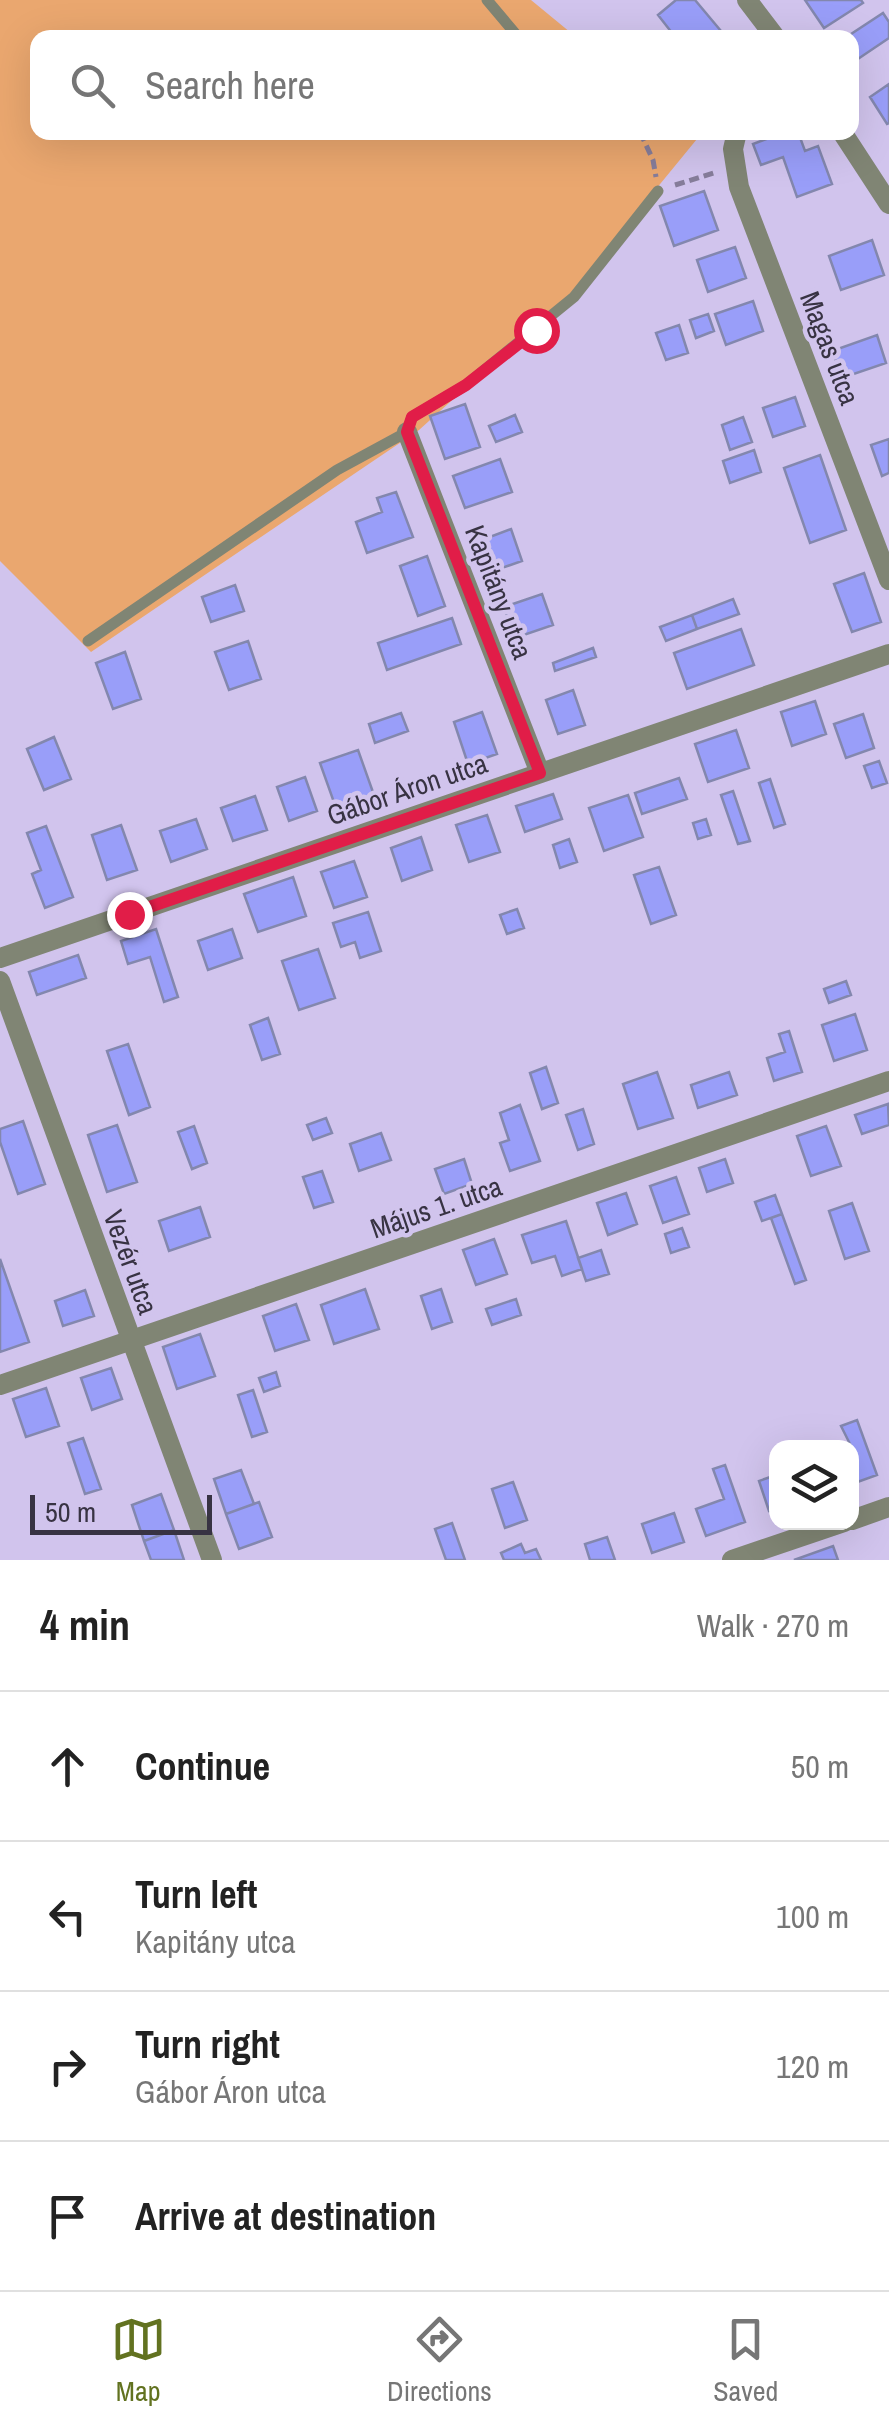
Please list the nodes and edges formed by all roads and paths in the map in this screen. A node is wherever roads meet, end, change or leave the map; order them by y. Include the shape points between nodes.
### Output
1 (488, 0) edge
2 (747, 0) edge
3 (512, 30) edge
4 (770, 30) edge
5 (644, 140) edge
6 (735, 140) edge
7 (847, 140) edge
8 (734, 169) junction
9 (658, 190) junction
10 (889, 204) edge
11 (407, 432) junction
12 (889, 580) edge
13 (88, 641) dead end
14 (889, 654) edge
15 (540, 773) junction
16 (0, 958) edge
17 (0, 982) edge
18 (889, 1081) edge
19 (130, 1340) junction
20 (0, 1385) edge
21 (889, 1507) edge
22 (859, 1518) edge
23 (820, 1530) edge
24 (212, 1560) edge
25 (732, 1560) edge

1 - 3 lane
2 - 4 street
5 - 9 path
6 - 8 street, Magas utca
7 - 10 street
8 - 9 path
8 - 12 street, Magas utca
9 - 11 lane via 574,297 466,385 412,417
11 - 13 lane via 337,470
11 - 15 street, Kapitány utca
14 - 15 street, Gábor Áron utca
15 - 16 street, Gábor Áron utca
17 - 19 street, Vezér utca
18 - 19 street, Május 1. utca
19 - 20 street, Május 1. utca
19 - 24 street, Vezér utca
21 - 22 street
23 - 25 street

